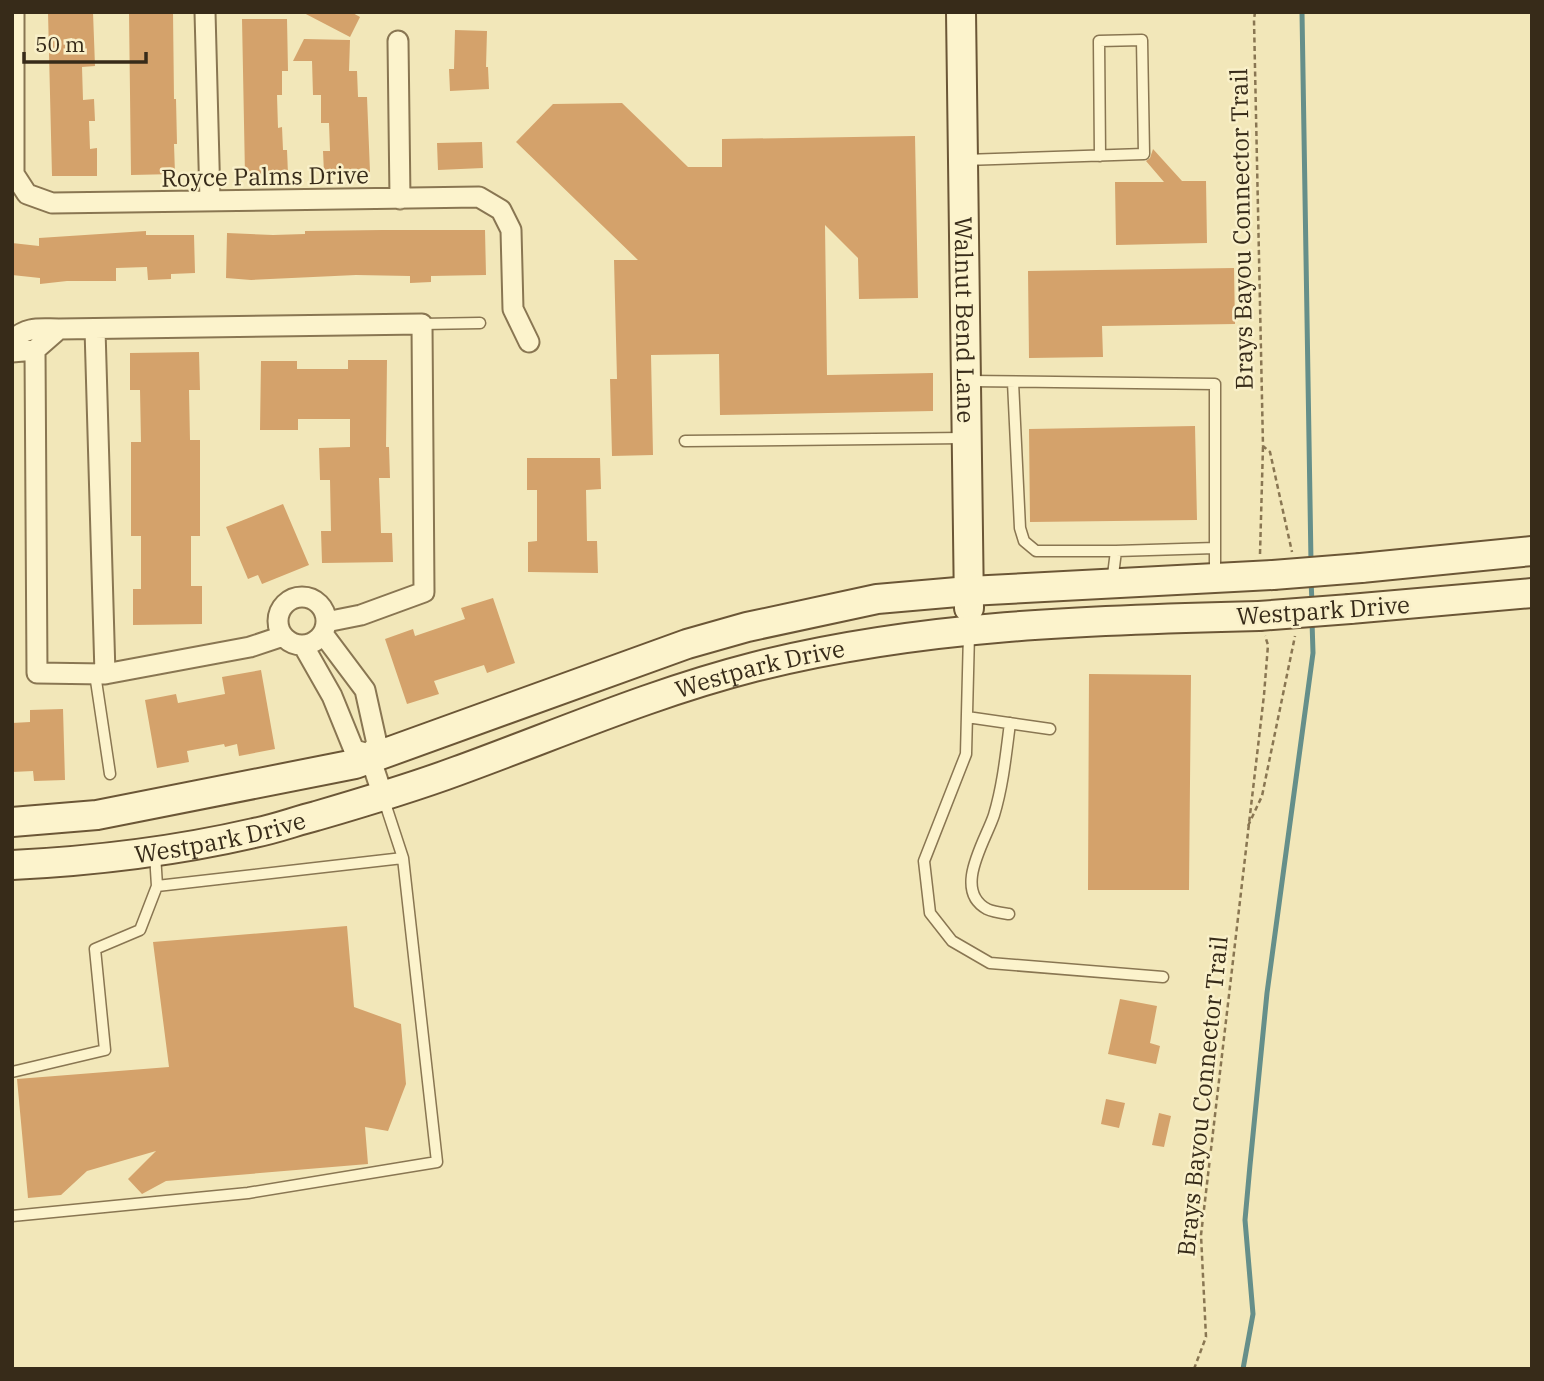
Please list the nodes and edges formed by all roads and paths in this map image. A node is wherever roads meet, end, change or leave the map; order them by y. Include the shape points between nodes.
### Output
1 (14, 12) edge
2 (205, 12) edge
3 (961, 12) edge
4 (1255, 12) edge
5 (398, 41) dead end
6 (1101, 156) junction
7 (963, 160) junction
8 (400, 198) junction
9 (210, 201) junction
10 (480, 323) dead end
11 (422, 324) junction
12 (59, 329) junction
13 (95, 329) junction
14 (12, 340) edge
15 (530, 342) dead end
16 (35, 350) junction
17 (12, 352) edge
18 (967, 381) junction
19 (1013, 382) junction
20 (968, 438) junction
21 (685, 441) dead end
22 (1263, 446) junction
23 (1215, 548) junction
24 (1115, 551) junction
25 (1532, 551) edge
26 (1275, 569) junction
27 (1215, 578) junction
28 (1112, 583) junction
29 (969, 590) junction
30 (1532, 593) edge
31 (1259, 616) junction
32 (747, 627) junction
33 (325, 628) junction
34 (969, 629) junction
35 (283, 636) junction
36 (1295, 636) dead end
37 (303, 645) junction
38 (757, 666) junction
39 (100, 674) junction
40 (561, 689) junction
41 (967, 717) junction
42 (1010, 723) junction
43 (575, 725) junction
44 (1050, 729) dead end
45 (370, 757) junction
46 (110, 775) dead end
47 (383, 796) junction
48 (97, 815) junction
49 (12, 822) edge
50 (1248, 826) junction
51 (155, 851) junction
52 (403, 858) junction
53 (12, 865) edge
54 (157, 886) junction
55 (1009, 915) dead end
56 (1163, 976) dead end
57 (12, 1072) edge
58 (12, 1216) edge
59 (1194, 1369) edge

1 - 9 street, Royce Palms Drive via 14,174 27,194 52,203
2 - 9 street
3 - 7 main road, Walnut Bend Lane
4 - 22 path, Brays Bayou Connector Trail
5 - 8 street
6 - 6 lane via 1144,155 1143,40 1099,41
6 - 7 lane
7 - 18 main road, Walnut Bend Lane
8 - 9 street, Royce Palms Drive
8 - 15 street, Royce Palms Drive via 479,197 501,210 511,230 513,309
10 - 11 lane
11 - 13 street
11 - 33 street via 424,592
12 - 13 street
12 - 14 street via 22,331
12 - 16 street
13 - 39 street
16 - 17 street
16 - 39 street via 37,673
18 - 19 lane
18 - 20 main road, Walnut Bend Lane
19 - 23 lane via 1214,384
19 - 24 lane via 1024,541 1036,551
20 - 21 lane
20 - 29 main road, Walnut Bend Lane
22 - 26 path, Brays Bayou Connector Trail
22 - 26 path, Brays Bayou Connector Trail via 1270,452
23 - 24 lane
23 - 27 lane
24 - 28 lane
25 - 26 main road, Westpark Drive, bridge via 1361,568
26 - 27 main road, Westpark Drive
27 - 28 main road, Westpark Drive
28 - 29 main road, Westpark Drive
29 - 32 main road, Westpark Drive via 877,599
29 - 34 main road, Walnut Bend Lane
30 - 31 main road, Westpark Drive, bridge
31 - 34 main road, Westpark Drive
31 - 50 path, Brays Bayou Connector Trail via 1268,645
32 - 38 main road
32 - 40 main road, Westpark Drive
33 - 35 street via 320,604 296,597 288,600 279,614
33 - 37 street via 318,640
33 - 45 street via 365,690 377,744
34 - 38 main road, Westpark Drive
34 - 41 lane
35 - 37 street
35 - 39 street via 250,647
36 - 50 path, Brays Bayou Connector Trail via 1262,796
37 - 45 street via 332,696 354,750
38 - 43 main road, Westpark Drive via 670,690
39 - 46 lane
40 - 43 main road
40 - 45 main road, Westpark Drive
41 - 42 lane
41 - 56 lane via 966,754 924,861 930,913 952,941 990,963
42 - 44 lane
42 - 55 lane via 1003,776 973,868 972,885 987,909
43 - 47 main road, Westpark Drive
45 - 47 street
45 - 48 main road, Westpark Drive
47 - 51 main road, Westpark Drive via 256,833
47 - 52 lane
48 - 49 main road, Westpark Drive
48 - 51 main road via 124,825
50 - 59 path, Brays Bayou Connector Trail via 1201,1235 1206,1336
51 - 53 main road, Westpark Drive
51 - 54 lane
52 - 54 lane
52 - 58 lane via 437,1162 248,1193
54 - 57 lane via 140,930 95,949 104,1050

